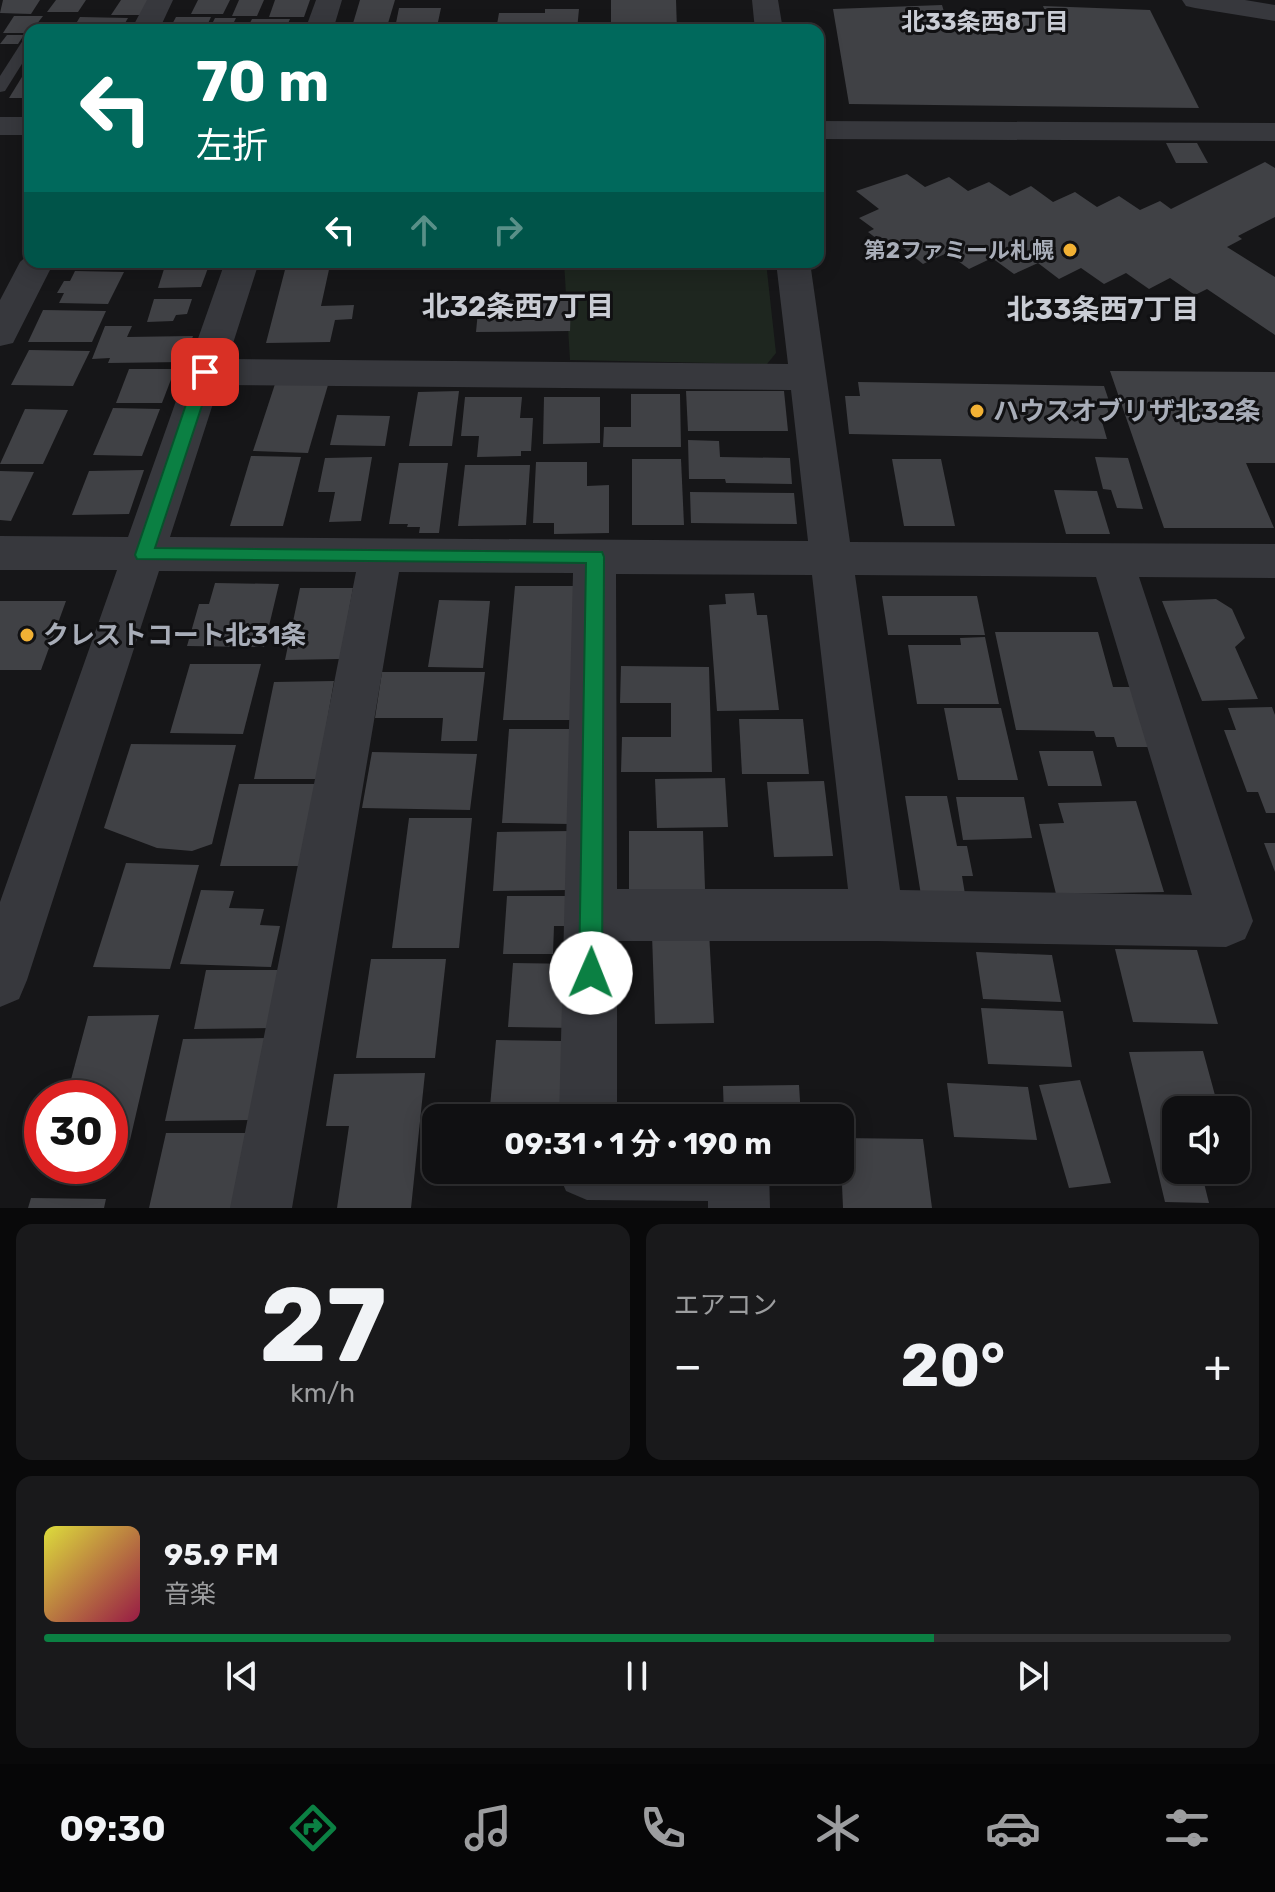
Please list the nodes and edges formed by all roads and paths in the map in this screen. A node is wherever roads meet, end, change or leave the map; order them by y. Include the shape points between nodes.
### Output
1 (160, 0) edge
2 (329, 0) edge
3 (765, 0) edge
4 (1195, 0) edge
5 (1275, 13) edge
6 (148, 24) edge
7 (321, 24) edge
8 (768, 24) edge
9 (24, 50) edge
10 (0, 88) edge
11 (0, 126) edge
12 (24, 126) edge
13 (824, 130) edge
14 (1275, 132) edge
15 (34, 268) edge
16 (240, 268) edge
17 (794, 268) edge
18 (0, 334) edge
19 (205, 372) junction
20 (807, 377) junction
21 (0, 553) edge
22 (144, 555) junction
23 (380, 556) junction
24 (595, 557) junction
25 (829, 558) junction
26 (1112, 559) junction
27 (1275, 561) edge
28 (591, 915) junction
29 (877, 915) junction
30 (0, 980) edge
31 (588, 1104) edge
32 (739, 1184) edge
33 (261, 1208) edge
34 (739, 1208) edge

1 - 6 street
2 - 7 street
3 - 8 street
4 - 5 street
9 - 10 lane
11 - 12 street
13 - 14 street
15 - 18 street
16 - 19 street
17 - 20 street
19 - 20 street
19 - 22 street
20 - 25 street
21 - 22 street
22 - 23 street
22 - 30 street
23 - 24 street
23 - 33 street
24 - 25 street
24 - 28 street
25 - 26 street
25 - 29 street
26 - 27 street
26 - 29 street via 1226,921
28 - 29 street
28 - 31 street
32 - 34 street

